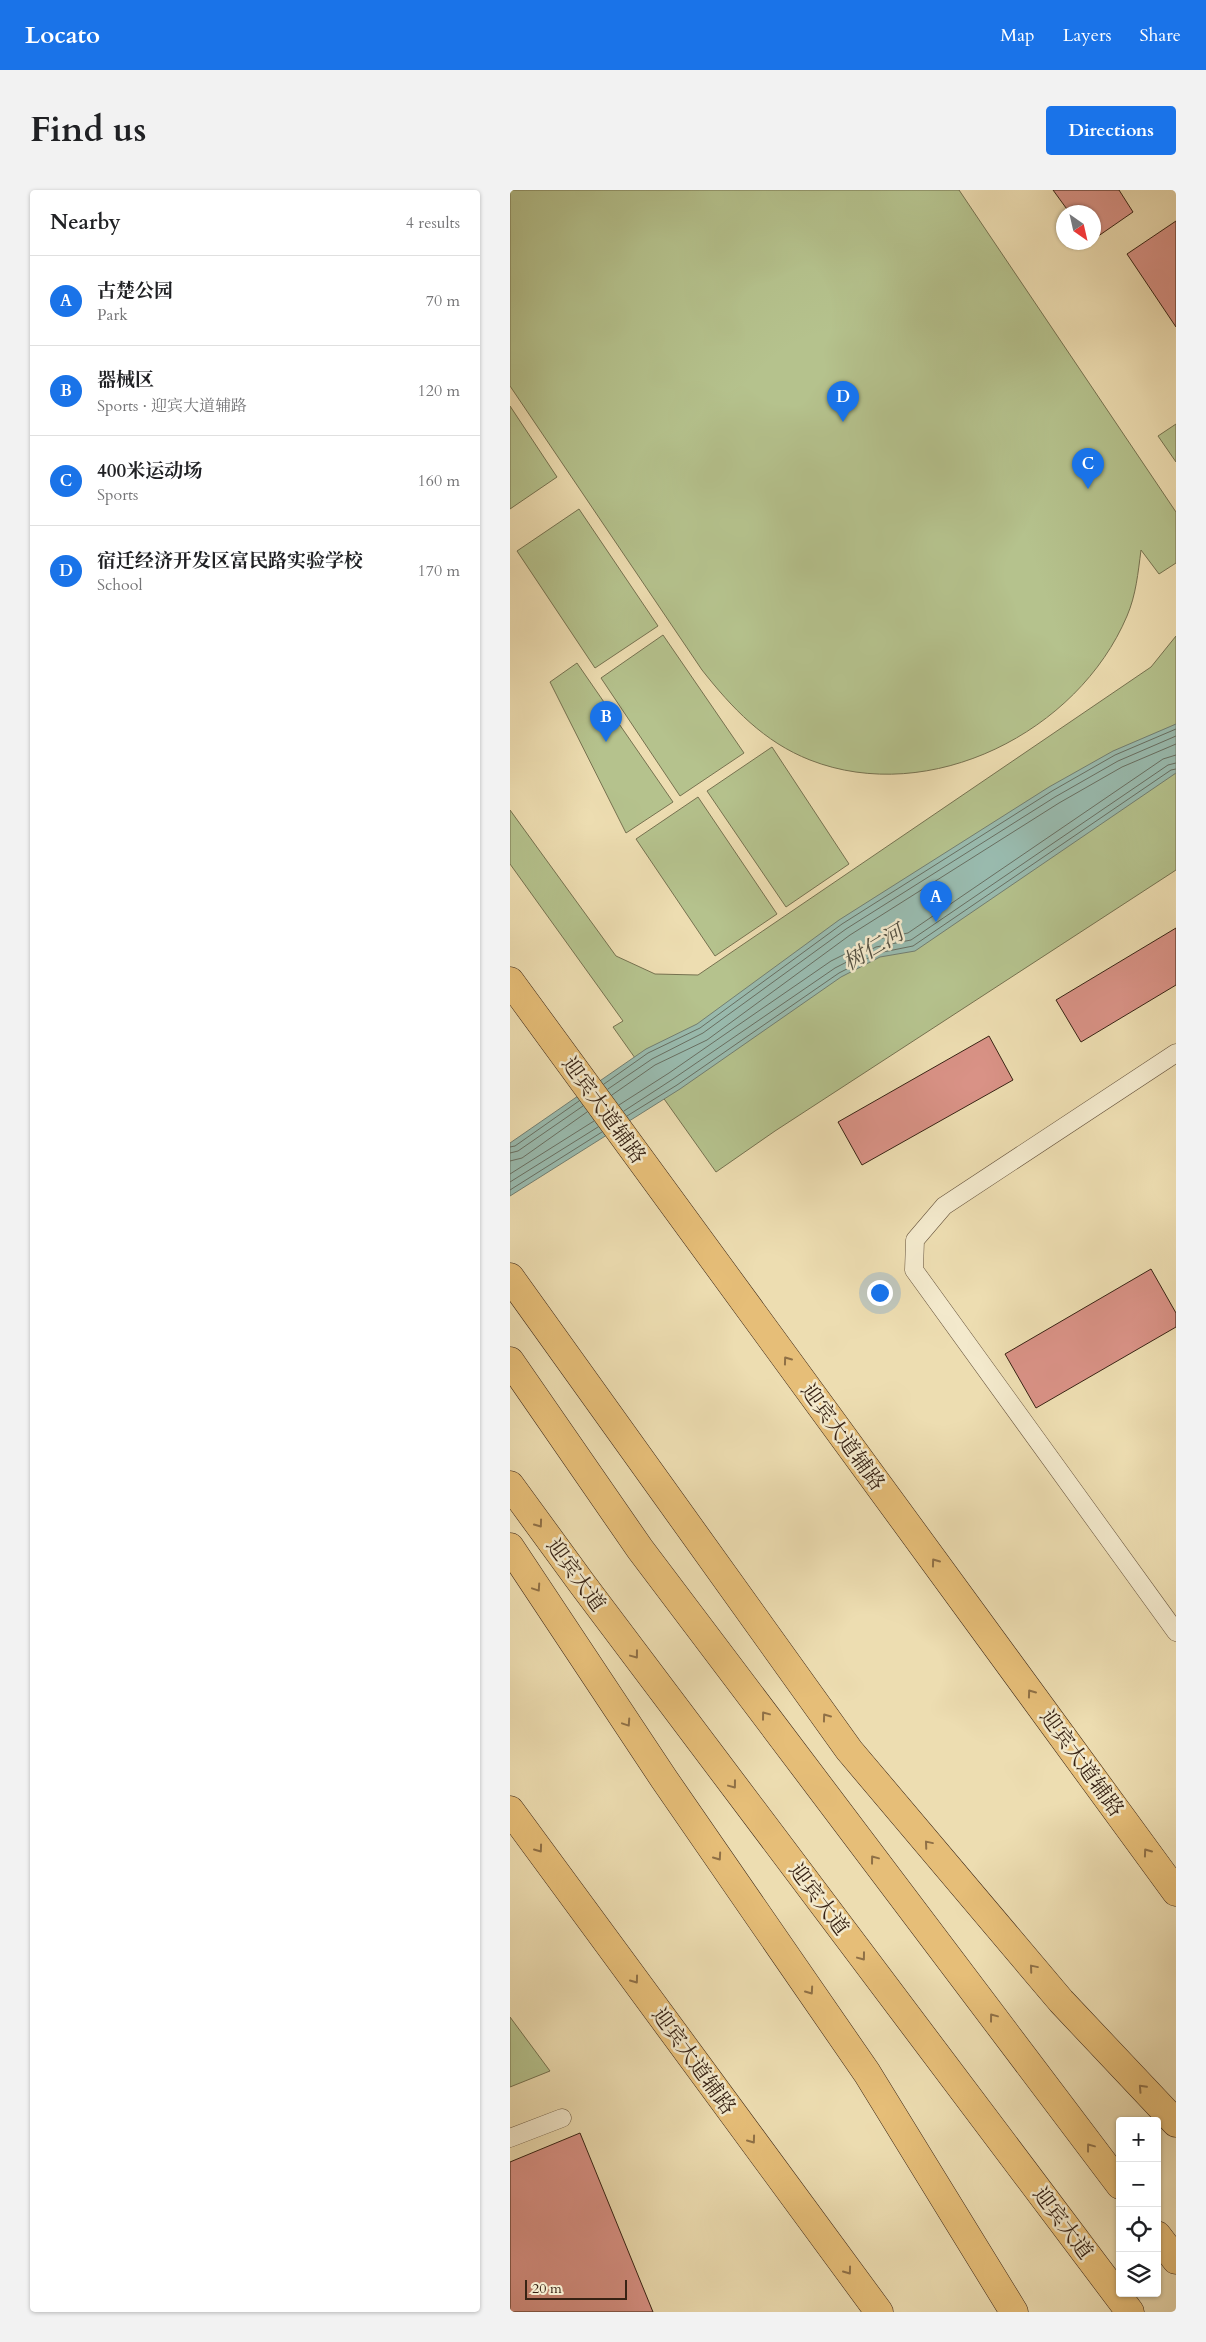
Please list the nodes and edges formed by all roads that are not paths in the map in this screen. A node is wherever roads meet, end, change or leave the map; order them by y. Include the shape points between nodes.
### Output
1 (510, 981) edge
2 (1176, 1053) edge
3 (510, 1277) edge
4 (510, 1361) edge
5 (510, 1485) edge
6 (510, 1547) edge
7 (1176, 1632) edge
8 (510, 1810) edge
9 (1176, 1892) edge
10 (562, 2118) dead end
11 (1176, 2123) edge
12 (510, 2138) edge
13 (1116, 2181) edge
14 (1161, 2240) edge
15 (1176, 2260) edge
16 (879, 2312) edge
17 (1014, 2312) edge
18 (1130, 2312) edge

9 -> 1 main road, 迎宾大道辅路
2 - 7 lane via 944,1206 915,1240 914,1270
11 -> 3 main road via 1061,2001 849,1750
13 -> 4 main road via 640,1549
5 -> 18 main road, 迎宾大道
6 -> 17 main road via 664,1779 867,2073
8 -> 16 main road, 迎宾大道辅路
10 - 12 lane
14 - 15 main road

